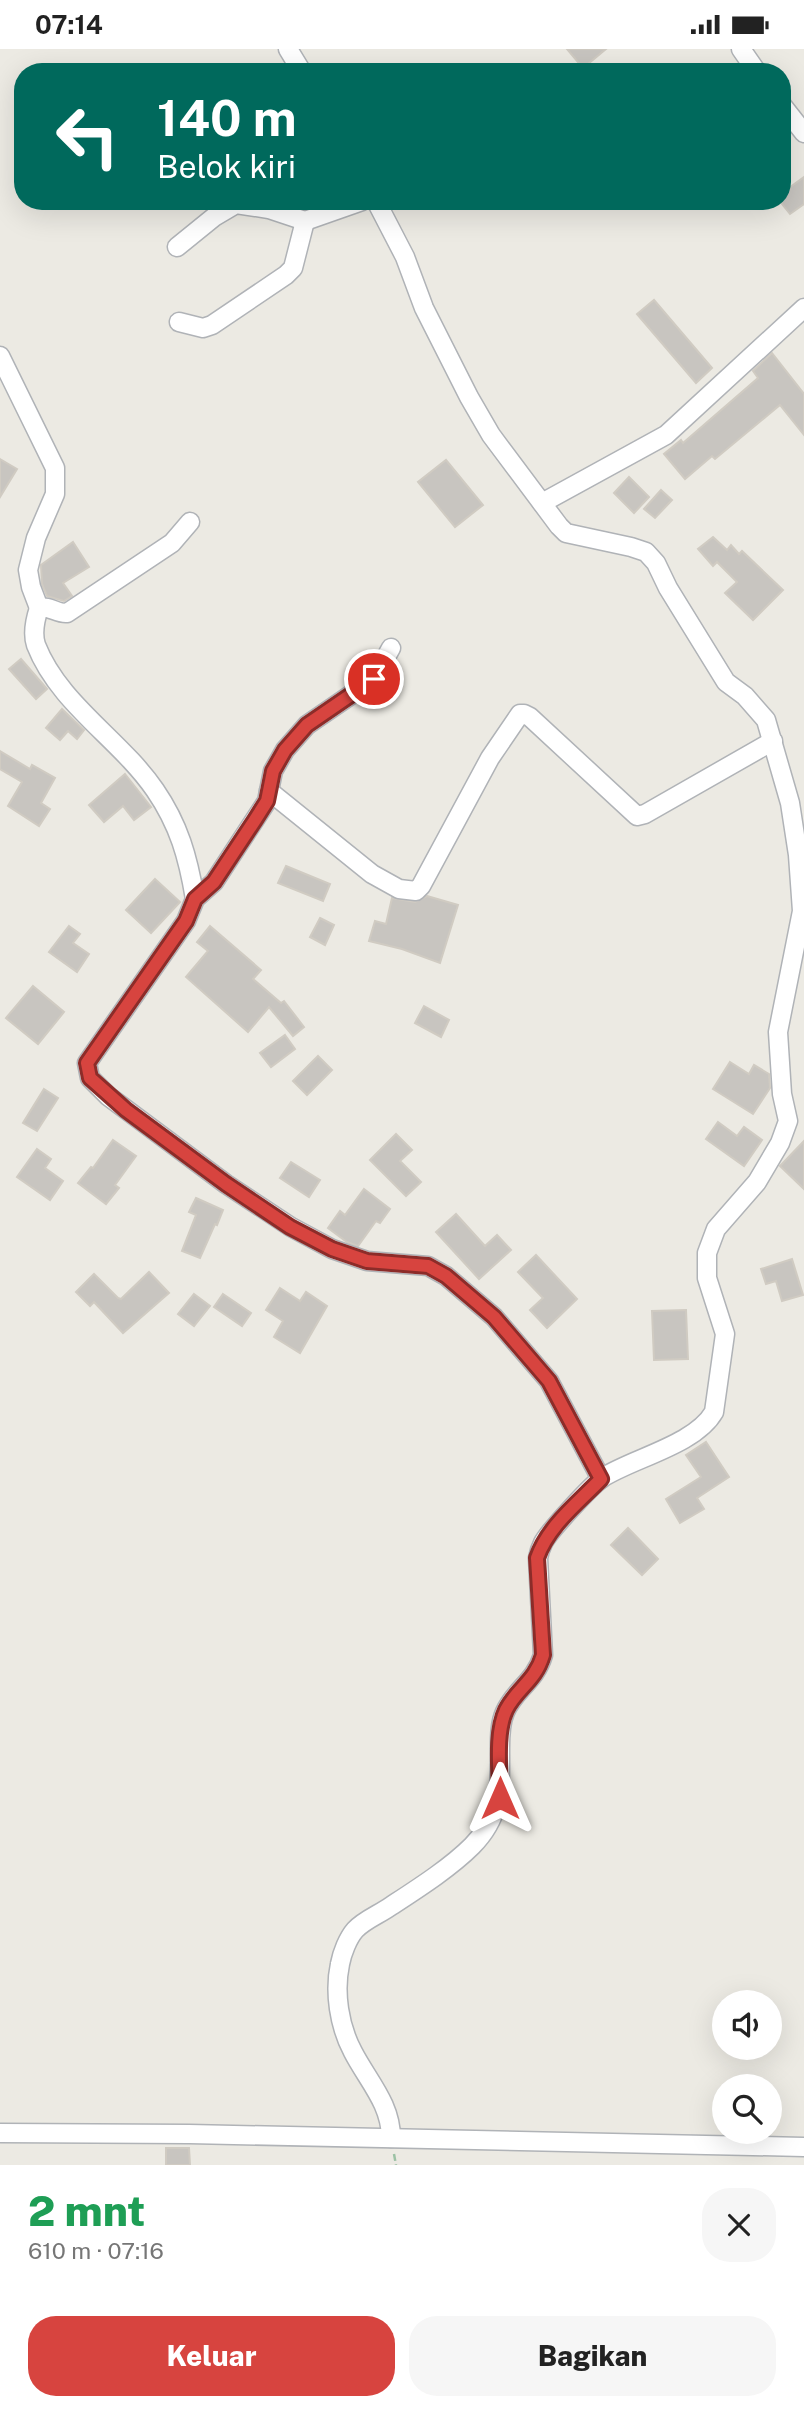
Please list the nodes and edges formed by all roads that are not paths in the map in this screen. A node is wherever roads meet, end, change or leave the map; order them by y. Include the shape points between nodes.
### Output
1 (791, 116) edge
2 (804, 133) edge
3 (226, 210) edge
4 (272, 210) edge
5 (336, 210) edge
6 (381, 210) edge
7 (305, 221) junction
8 (177, 247) dead end
9 (804, 308) edge
10 (178, 322) dead end
11 (0, 355) edge
12 (542, 503) junction
13 (190, 522) dead end
14 (39, 608) junction
15 (391, 647) dead end
16 (773, 741) junction
17 (269, 791) junction
18 (195, 899) junction
19 (601, 1479) junction
20 (0, 2133) edge
21 (391, 2138) junction
22 (804, 2147) edge

1 - 2 street
3 - 8 street
4 - 7 street
5 - 7 street
6 - 12 street via 469,397
7 - 10 street via 293,268 286,275 212,325 203,328
9 - 12 street via 666,435
11 - 14 street via 55,468 55,494 36,538 29,571
12 - 16 street via 566,533 646,552 726,682 766,720
13 - 14 street via 172,543 67,613
14 - 18 street via 36,643 54,677 153,787 172,818 187,857
15 - 17 street via 374,679 298,734 277,763
16 - 17 street via 637,816 530,717 520,714 490,758 416,891 399,889 372,874
16 - 19 street via 790,803 802,911 778,1032 788,1121 757,1182 716,1229 707,1253 707,1278 725,1334 714,1412 708,1423 691,1434
17 - 18 street via 230,860
18 - 19 street via 186,921 87,1063 90,1078 143,1123 290,1227 367,1261 428,1266 446,1276 494,1317 549,1381
19 - 21 street via 551,1531 537,1558 543,1655 539,1670 505,1712 500,1730 500,1798 495,1812 472,1846 355,1931 340,1965 338,1997 344,2029 385,2106
20 - 21 street
21 - 22 street

